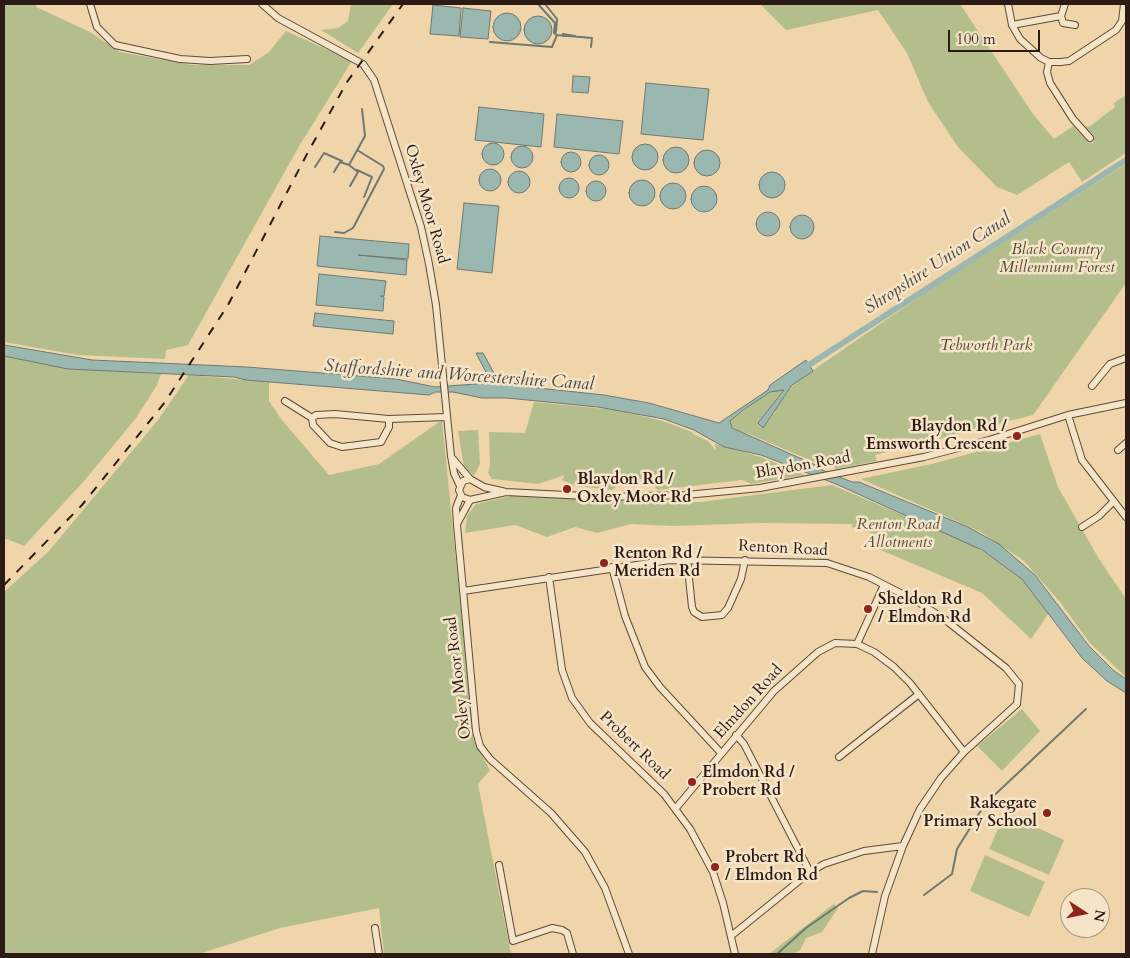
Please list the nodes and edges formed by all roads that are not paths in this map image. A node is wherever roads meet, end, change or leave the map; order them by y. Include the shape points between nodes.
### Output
1 (90, 4) edge
2 (262, 4) edge
3 (272, 4) edge
4 (1008, 4) edge
5 (1065, 4) edge
6 (1125, 6) edge
7 (272, 13) junction
8 (1060, 16) junction
9 (1012, 25) junction
10 (1076, 26) dead end
11 (247, 59) dead end
12 (1049, 62) junction
13 (1090, 138) dead end
14 (1126, 358) edge
15 (1092, 386) dead end
16 (286, 401) dead end
17 (1126, 403) edge
18 (1068, 415) junction
19 (446, 417) junction
20 (312, 418) junction
21 (389, 419) junction
22 (1126, 443) edge
23 (1118, 450) dead end
24 (451, 456) junction
25 (470, 479) junction
26 (478, 484) junction
27 (460, 486) junction
28 (506, 492) junction
29 (460, 495) junction
30 (472, 500) junction
31 (1114, 501) junction
32 (1126, 516) edge
33 (457, 525) junction
34 (1082, 527) dead end
35 (687, 559) junction
36 (745, 560) junction
37 (612, 568) junction
38 (549, 578) junction
39 (884, 585) junction
40 (463, 592) junction
41 (857, 644) junction
42 (919, 694) junction
43 (736, 735) junction
44 (964, 752) junction
45 (721, 753) junction
46 (839, 757) dead end
47 (676, 808) junction
48 (903, 846) junction
49 (499, 865) dead end
50 (810, 872) junction
51 (375, 928) dead end
52 (731, 936) junction
53 (379, 954) edge
54 (574, 954) edge
55 (629, 954) edge
56 (736, 954) edge
57 (872, 954) edge

1 - 11 street via 97,27 115,45 180,59
2 - 7 street, Oxley Moor Road
3 - 7 street
4 - 9 street
5 - 8 street
6 - 12 street via 1122,21 1110,35 1069,61
7 - 19 street, Oxley Moor Road via 355,59 371,73 430,264
8 - 9 street
8 - 10 street via 1064,23
9 - 12 street via 1030,50
12 - 13 street via 1050,83 1073,119
14 - 15 street via 1110,364
16 - 20 street via 296,404
17 - 18 street, Blaydon Road
18 - 28 street, Blaydon Road via 990,440 797,483 657,497
18 - 31 street via 1082,460
19 - 21 street
19 - 24 street, Oxley Moor Road
20 - 21 street via 335,414
20 - 21 street via 313,425 330,443 342,448 381,442 390,427
22 - 23 street
24 - 25 street
24 - 27 street, Oxley Moor Road
25 - 26 street
25 - 27 street
26 - 28 street, Blaydon Road
26 - 30 street via 479,493
27 - 29 street
28 - 30 street, Blaydon Road
29 - 30 street
29 - 33 street, Oxley Moor Road via 456,508
30 - 33 street
31 - 32 street
31 - 34 street
33 - 40 street, Oxley Moor Road
35 - 36 street, Renton Road
35 - 36 street via 692,607 702,617 722,615 728,608 741,580
35 - 37 street, Renton Road
36 - 39 street, Renton Road via 827,563
37 - 38 street, Renton Road
37 - 45 street via 625,616 645,666 660,687
38 - 40 street, Renton Road
38 - 47 street, Probert Road via 562,670 572,698 590,723 649,777
39 - 41 street
39 - 44 street, Renton Road via 943,618 1006,668 1018,684 1019,698 1013,710
40 - 55 street, Oxley Moor Road via 480,746 490,759 551,813 585,852 605,888
41 - 42 street, Elmdon Road via 894,667
41 - 43 street, Elmdon Road via 835,643 818,652 774,691
42 - 44 street, Elmdon Road
42 - 46 street
43 - 45 street, Elmdon Road
43 - 50 street via 744,744
44 - 48 street, Renton Road via 931,792
45 - 47 street, Elmdon Road
47 - 52 street, Probert Road via 713,872
48 - 50 street via 834,859
48 - 57 street, Renton Road via 885,896
49 - 54 street via 513,941 552,928 562,930 567,933
50 - 52 street
51 - 53 street
52 - 56 street, Probert Road

